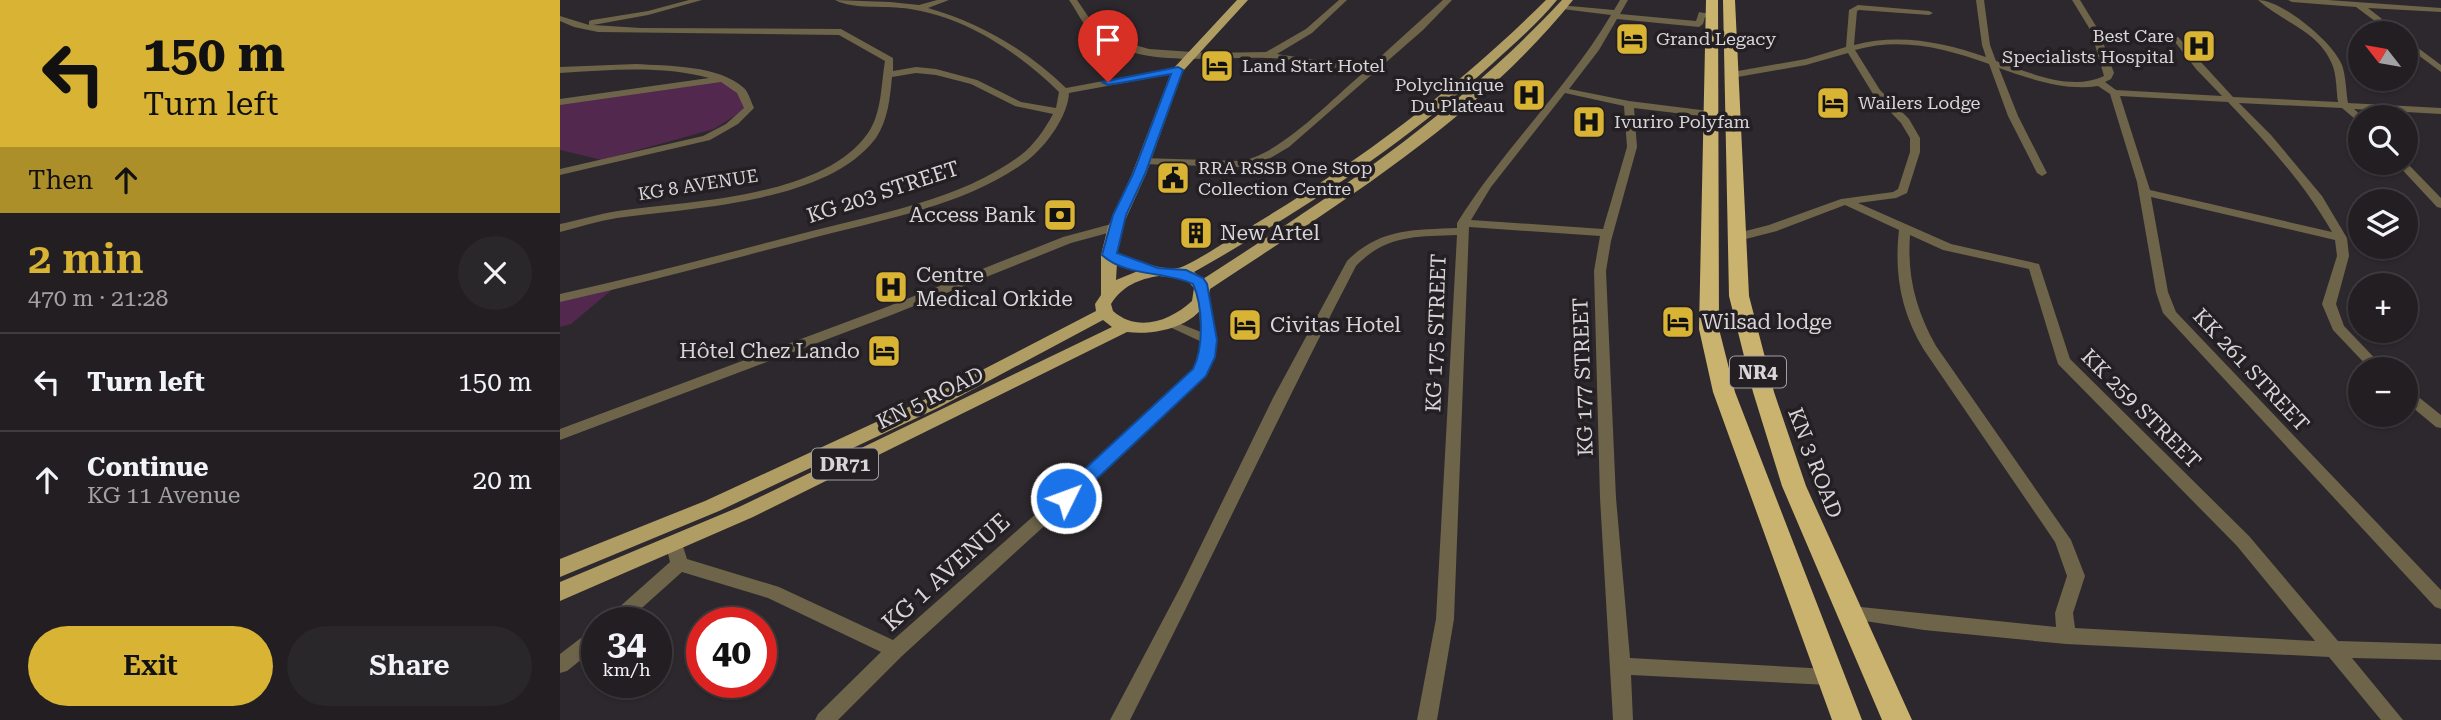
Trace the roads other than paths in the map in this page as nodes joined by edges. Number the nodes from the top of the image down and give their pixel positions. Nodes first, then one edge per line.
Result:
1 (698, 0) edge
2 (839, 0) edge
3 (944, 0) edge
4 (1073, 0) edge
5 (1243, 0) edge
6 (1343, 0) edge
7 (1448, 0) edge
8 (1624, 0) edge
9 (1729, 0) edge
10 (1980, 0) edge
11 (2076, 0) edge
12 (2262, 0) edge
13 (2292, 0) edge
14 (2356, 2) edge
15 (1561, 3) edge
16 (1712, 7) edge
17 (919, 8) junction
18 (2441, 10) edge
19 (1929, 13) dead end
20 (1616, 14) junction
21 (560, 18) edge
22 (2381, 21) edge
23 (577, 25) junction
24 (2178, 40) dead end
25 (1850, 49) junction
26 (2418, 51) edge
27 (1192, 55) junction
28 (1268, 55) junction
29 (890, 60) junction
30 (1993, 63) junction
31 (560, 69) edge
32 (2441, 69) edge
33 (916, 70) junction
34 (1178, 70) junction
35 (1370, 71) junction
36 (887, 75) junction
37 (1732, 75) junction
38 (726, 79) junction
39 (2096, 84) junction
40 (1562, 90) junction
41 (1064, 91) junction
42 (2113, 93) junction
43 (2229, 100) junction
44 (560, 102) edge
45 (1629, 104) junction
46 (2343, 104) junction
47 (2348, 109) edge
48 (2441, 111) edge
49 (1059, 112) junction
50 (1709, 114) junction
51 (1143, 161) junction
52 (562, 170) edge
53 (2042, 173) dead end
54 (2412, 175) edge
55 (2145, 192) junction
56 (1844, 201) junction
57 (2441, 205) edge
58 (1115, 227) junction
59 (1462, 227) junction
60 (1905, 227) junction
61 (560, 228) edge
62 (1607, 233) junction
63 (1738, 237) junction
64 (2341, 238) junction
65 (1109, 255) junction
66 (1156, 272) junction
67 (1181, 273) junction
68 (1202, 290) junction
69 (560, 298) edge
70 (1107, 303) junction
71 (1168, 323) junction
72 (1126, 326) junction
73 (1746, 326) junction
74 (1709, 330) junction
75 (1209, 340) junction
76 (2367, 357) edge
77 (2418, 404) edge
78 (2441, 423) edge
79 (560, 435) edge
80 (677, 554) junction
81 (560, 568) edge
82 (560, 592) edge
83 (2441, 601) edge
84 (632, 607) edge
85 (1851, 613) junction
86 (2066, 636) junction
87 (581, 649) edge
88 (2332, 649) junction
89 (895, 650) junction
90 (2441, 652) edge
91 (560, 665) edge
92 (1621, 666) junction
93 (1829, 677) junction
94 (825, 720) edge
95 (1120, 720) edge
96 (1427, 720) edge
97 (1623, 720) edge
98 (1847, 720) edge
99 (1897, 720) edge
100 (2393, 720) edge

1 - 23 street
2 - 17 street
3 - 17 street
4 - 27 street
5 - 27 main road
6 - 28 street
7 - 35 street
8 - 20 street
9 - 37 highway, KN 3 ROAD / NR4
10 - 30 street
11 - 39 street
12 - 46 street
13 - 14 street
14 - 18 street
14 - 22 street
15 - 20 street
15 - 67 main road
15 - 68 main road
16 - 20 street
16 - 50 highway, NR4
17 - 41 street
19 - 25 street
20 - 40 street
21 - 23 street
23 - 29 street
24 - 43 street
25 - 30 street
25 - 37 street
25 - 56 street
26 - 32 street
27 - 28 street
27 - 34 main road
28 - 35 street
29 - 33 street
29 - 36 street, KG 8 AVENUE
30 - 39 street
30 - 53 street
31 - 38 street
33 - 36 street
33 - 49 street
34 - 41 street
34 - 51 main road
35 - 51 street
36 - 61 street, KG 8 AVENUE
37 - 63 highway, KN 3 ROAD / NR4
38 - 44 street
38 - 52 street
39 - 42 street
40 - 45 street
40 - 59 street
41 - 49 street, KG 203 STREET
42 - 43 street
42 - 55 street, KK 261 STREET
43 - 46 street
43 - 64 street
45 - 50 street
45 - 62 street, KG 177 STREET
46 - 47 street
46 - 48 street
49 - 69 street, KG 203 STREET
50 - 74 highway, NR4
51 - 58 main road
54 - 57 street
55 - 64 street
55 - 83 street, KK 261 STREET
56 - 60 street, KK 259 STREET
56 - 63 street
58 - 65 main road
58 - 79 street
59 - 62 street
59 - 95 street
59 - 96 street, KG 175 STREET
60 - 86 street
60 - 88 street, KK 259 STREET
62 - 92 street, KG 177 STREET
63 - 73 highway, KN 3 ROAD / NR4
64 - 76 street
65 - 66 main road, DR71
65 - 70 main road
66 - 67 main road, DR71
66 - 70 main road, DR71
67 - 68 main road
68 - 71 main road, DR71
68 - 75 street, KG 1 AVENUE
70 - 72 main road
70 - 81 main road, KN 5 ROAD / DR71
71 - 72 main road, DR71
71 - 75 street
72 - 80 main road, KN 5 ROAD / DR71
73 - 74 highway
73 - 85 highway, KN 3 ROAD / NR4
74 - 93 highway, NR4
75 - 89 street, KG 1 AVENUE
77 - 78 street
80 - 82 main road, KN 5 ROAD / DR71
80 - 84 street
80 - 89 street
85 - 86 street
85 - 99 highway, KN 3 ROAD / NR4
86 - 88 street
87 - 91 street
88 - 90 street
88 - 100 street
89 - 94 street, KG 1 AVENUE
92 - 93 street
92 - 97 street, KG 177 STREET
93 - 98 highway, NR4

